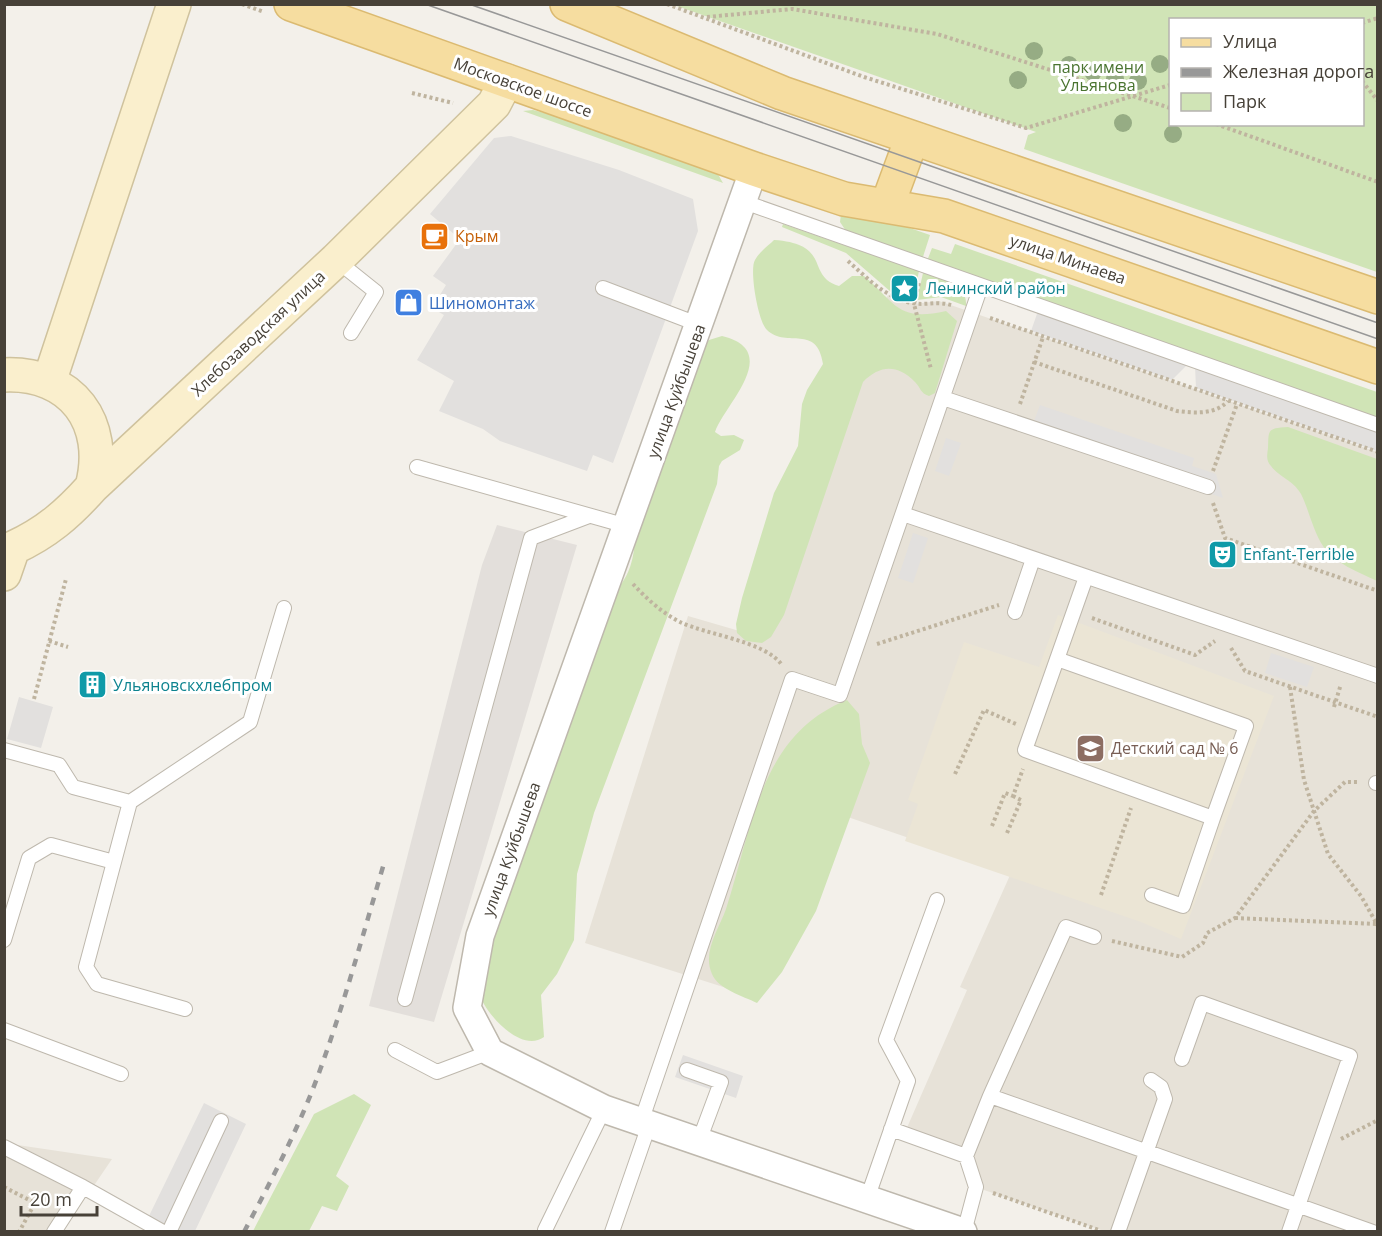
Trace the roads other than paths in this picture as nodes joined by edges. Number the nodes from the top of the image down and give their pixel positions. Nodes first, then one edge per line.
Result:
1 (174, 4) edge
2 (291, 4) edge
3 (567, 4) edge
4 (506, 81) junction
5 (912, 138) junction
6 (754, 169) junction
7 (744, 202) junction
8 (887, 206) junction
9 (336, 260) junction
10 (981, 286) junction
11 (603, 288) dead end
12 (1377, 297) edge
13 (700, 325) junction
14 (351, 333) dead end
15 (1377, 367) edge
16 (4, 375) edge
17 (50, 382) junction
18 (943, 398) junction
19 (1377, 425) edge
20 (417, 467) dead end
21 (93, 487) junction
22 (1208, 487) road end
23 (903, 514) junction
24 (589, 516) junction
25 (627, 526) junction
26 (7, 556) edge
27 (1033, 559) junction
28 (1086, 577) junction
29 (1017, 605) road end
30 (284, 608) dead end
31 (1057, 659) junction
32 (1377, 676) edge
33 (4, 750) edge
34 (130, 802) junction
35 (1213, 818) junction
36 (114, 862) junction
37 (1152, 895) dead end
38 (937, 900) dead end
39 (1094, 937) road end
40 (4, 940) edge
41 (405, 999) dead end
42 (185, 1009) dead end
43 (4, 1030) edge
44 (395, 1050) dead end
45 (490, 1052) junction
46 (1182, 1059) dead end
47 (687, 1070) dead end
48 (121, 1074) dead end
49 (1151, 1080) dead end
50 (990, 1095) junction
51 (604, 1109) junction
52 (221, 1121) dead end
53 (645, 1124) junction
54 (891, 1129) junction
55 (699, 1141) junction
56 (4, 1147) edge
57 (1147, 1151) junction
58 (966, 1156) junction
59 (83, 1187) junction
60 (867, 1199) junction
61 (1299, 1205) junction
62 (155, 1230) edge
63 (545, 1230) edge
64 (54, 1232) edge
65 (169, 1232) edge
66 (612, 1232) edge
67 (963, 1232) edge
68 (1118, 1232) edge
69 (1289, 1232) edge
70 (1373, 1232) edge

1 - 17 street
2 - 4 main road, Московское шоссе
3 - 5 main road
4 - 6 main road, Московское шоссе
4 - 9 street, Хлебозаводская улица
5 - 8 main road
5 - 12 main road
6 - 7 street, улица Куйбышева
6 - 8 main road, улица Минаева
7 - 10 lane
7 - 13 street, улица Куйбышева
8 - 15 main road, улица Минаева
9 - 14 lane
9 - 21 street, Хлебозаводская улица
10 - 18 lane
10 - 19 lane
11 - 13 lane
13 - 25 street, улица Куйбышева
16 - 17 street
17 - 21 street
18 - 22 lane
18 - 23 lane
20 - 24 lane
21 - 26 street, Хлебозаводская улица
23 - 27 lane
23 - 53 lane
24 - 25 lane
24 - 41 lane
25 - 45 street, улица Куйбышева
27 - 28 lane
27 - 29 lane
28 - 31 lane
28 - 32 lane
30 - 34 lane
31 - 35 lane
31 - 35 lane
33 - 34 lane
34 - 36 lane
35 - 37 lane
36 - 40 lane
36 - 42 lane
38 - 54 lane
39 - 50 lane
43 - 48 lane
44 - 45 lane
45 - 51 street
46 - 61 lane
47 - 55 lane
49 - 57 lane
50 - 57 lane
50 - 58 lane
51 - 53 street
51 - 63 lane
52 - 65 lane
53 - 55 street
53 - 66 lane
54 - 58 lane
54 - 60 lane
55 - 60 street
56 - 59 lane
57 - 61 lane
57 - 68 lane
58 - 67 lane
59 - 62 lane
59 - 64 lane
60 - 67 street
61 - 69 lane
61 - 70 lane

